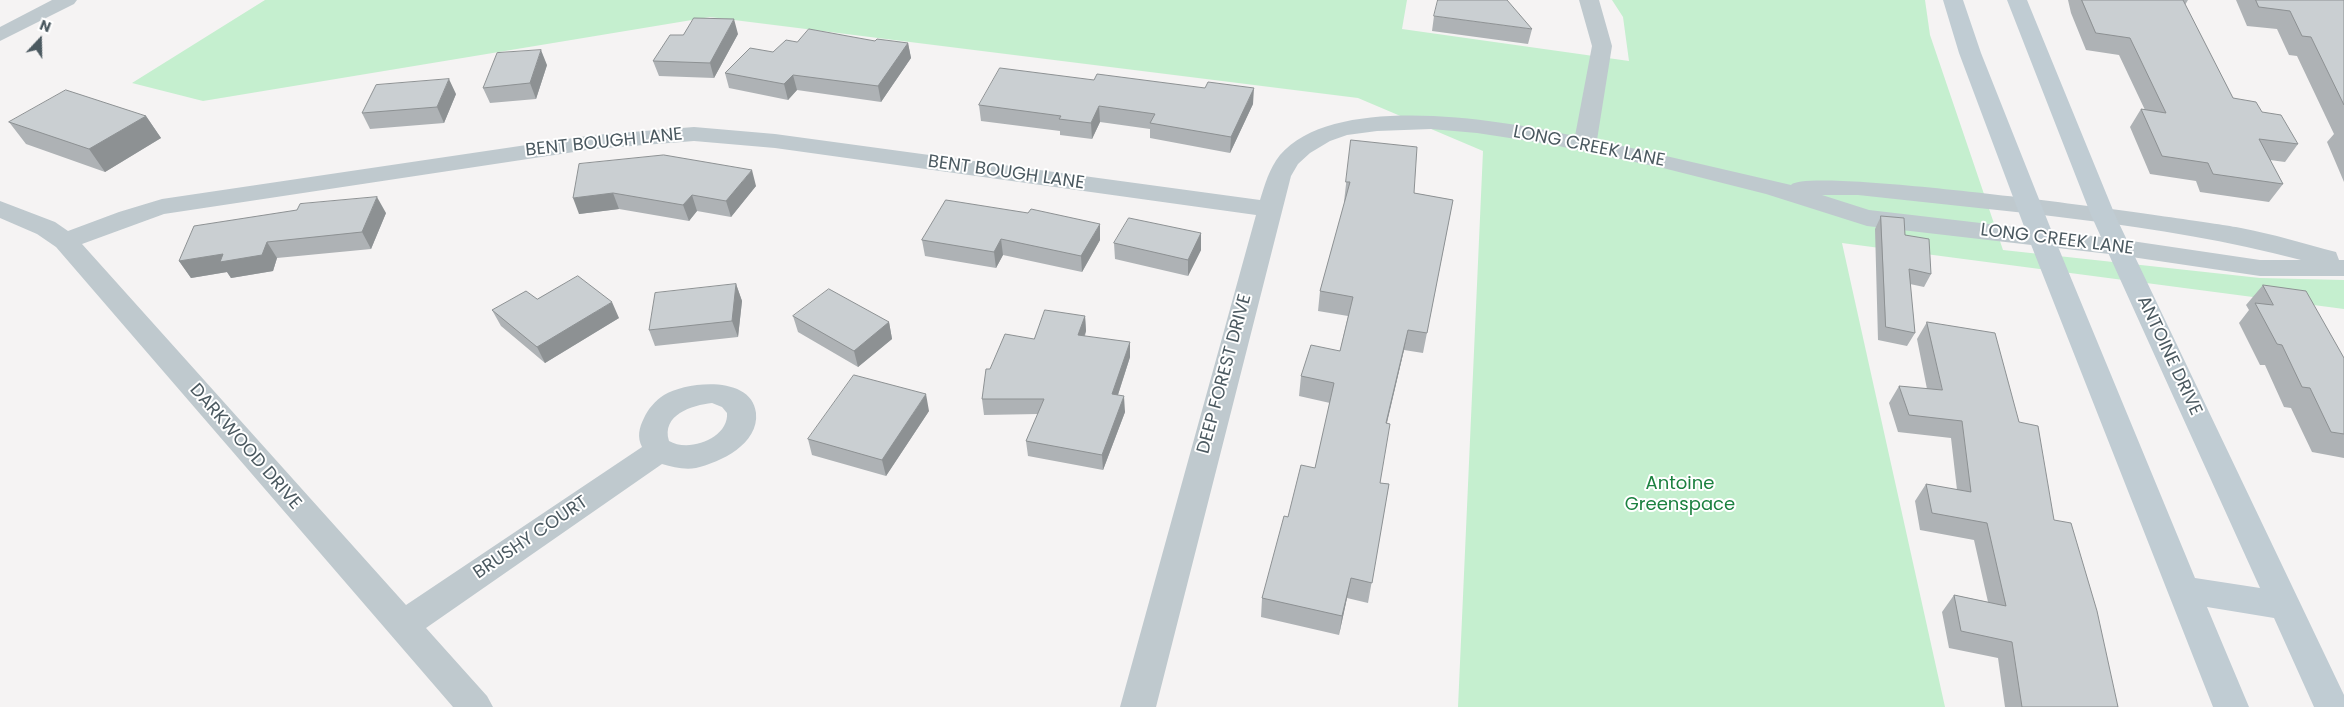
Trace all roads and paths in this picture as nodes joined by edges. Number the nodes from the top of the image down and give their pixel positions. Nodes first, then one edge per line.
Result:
1 (67, 0) edge
2 (1589, 0) edge
3 (1953, 0) edge
4 (2017, 0) edge
5 (0, 35) edge
6 (1400, 122) joint
7 (1585, 144) junction
8 (1774, 188) junction
9 (2030, 207) junction
10 (0, 209) edge
11 (1268, 209) junction
12 (2103, 215) junction
13 (2041, 237) junction
14 (65, 241) junction
15 (2118, 247) junction
16 (2344, 262) edge
17 (2344, 268) edge
18 (660, 450) dead end
19 (2183, 590) junction
20 (2285, 606) junction
21 (402, 626) junction
22 (475, 707) edge
23 (1138, 707) edge
24 (2231, 707) edge
25 (2332, 707) edge

1 - 5 street
2 - 7 street
3 - 9 main road
4 - 12 main road, ANTOINE DRIVE
6 - 7 street, LONG CREEK LANE
6 - 11 street, DEEP FOREST DRIVE
7 - 8 street, LONG CREEK LANE
8 - 9 street, LONG CREEK LANE
8 - 13 street, LONG CREEK LANE
9 - 12 street, LONG CREEK LANE
9 - 13 main road
10 - 14 street, DARKWOOD DRIVE
11 - 14 street, BENT BOUGH LANE
11 - 23 street, DEEP FOREST DRIVE
12 - 15 main road, ANTOINE DRIVE
12 - 16 street, LONG CREEK LANE
13 - 15 street, LONG CREEK LANE
13 - 19 main road
14 - 21 street, DARKWOOD DRIVE
15 - 17 street, LONG CREEK LANE
15 - 20 main road, ANTOINE DRIVE
18 - 21 street, BRUSHY COURT
19 - 20 main road
19 - 24 main road
20 - 25 main road, ANTOINE DRIVE
21 - 22 street, DARKWOOD DRIVE

